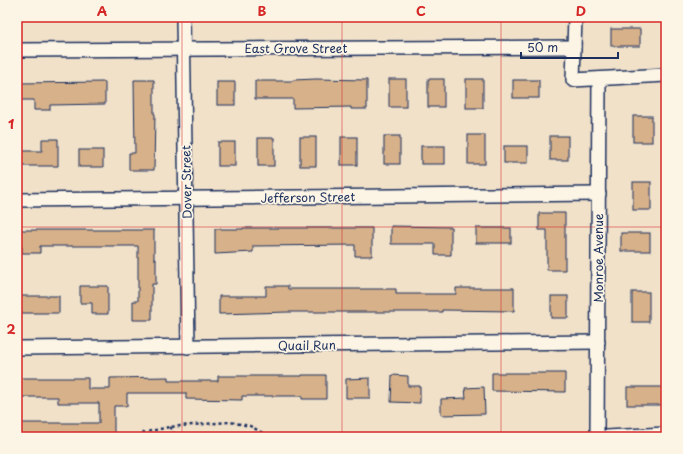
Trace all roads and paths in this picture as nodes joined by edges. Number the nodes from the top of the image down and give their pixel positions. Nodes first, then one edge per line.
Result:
1 (183, 17) edge
2 (574, 17) edge
3 (574, 47) junction
4 (184, 49) junction
5 (17, 50) edge
6 (666, 75) edge
7 (599, 79) junction
8 (599, 194) junction
9 (186, 198) junction
10 (17, 200) edge
11 (598, 342) junction
12 (188, 346) junction
13 (17, 348) edge
14 (169, 427) junction
15 (666, 434) edge
16 (138, 437) edge
17 (176, 437) edge
18 (270, 437) edge
19 (597, 437) edge
20 (613, 437) edge

1 - 4 street, Dover Street
2 - 3 street
3 - 4 street, East Grove Street
3 - 7 street
4 - 5 street, East Grove Street
4 - 9 street, Dover Street
6 - 7 street
7 - 8 street, Monroe Avenue
8 - 9 street, Jefferson Street
8 - 11 street, Monroe Avenue
9 - 10 street, Jefferson Street
9 - 12 street, Dover Street
11 - 12 street, Quail Run
11 - 19 street, Monroe Avenue
12 - 13 street, Quail Run
14 - 16 path
14 - 17 path
14 - 18 path
15 - 20 street

